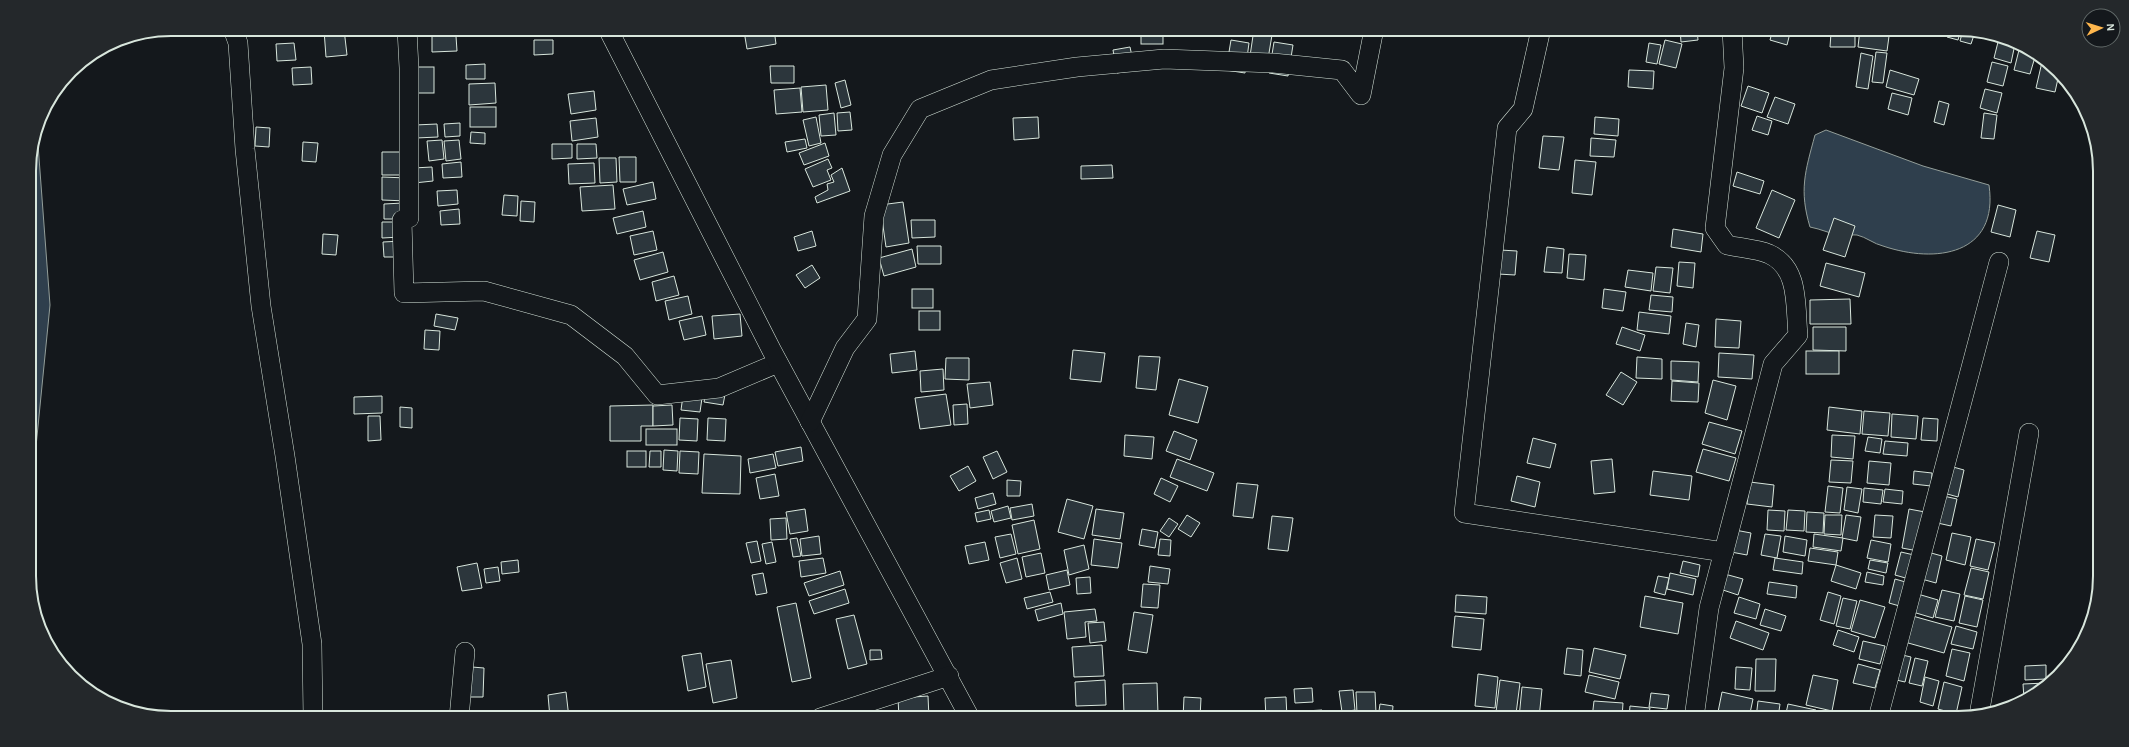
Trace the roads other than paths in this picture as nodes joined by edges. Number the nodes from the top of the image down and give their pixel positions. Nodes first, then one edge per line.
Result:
1 (236, 36) edge
2 (407, 36) edge
3 (612, 36) edge
4 (1373, 36) edge
5 (1538, 36) edge
6 (1732, 36) edge
7 (1999, 262) dead end
8 (778, 363) junction
9 (810, 422) junction
10 (2029, 433) dead end
11 (1724, 552) junction
12 (465, 652) dead end
13 (949, 676) junction
14 (1980, 709) edge
15 (313, 711) edge
16 (460, 711) edge
17 (842, 711) edge
18 (966, 711) edge
19 (1695, 711) edge
20 (1880, 711) edge

1 - 15 street
2 - 8 street
3 - 8 street
4 - 9 street
5 - 11 street
6 - 11 street
7 - 20 street
8 - 9 street
9 - 13 street
10 - 14 street
11 - 19 street
12 - 16 street
13 - 17 street
13 - 18 street

